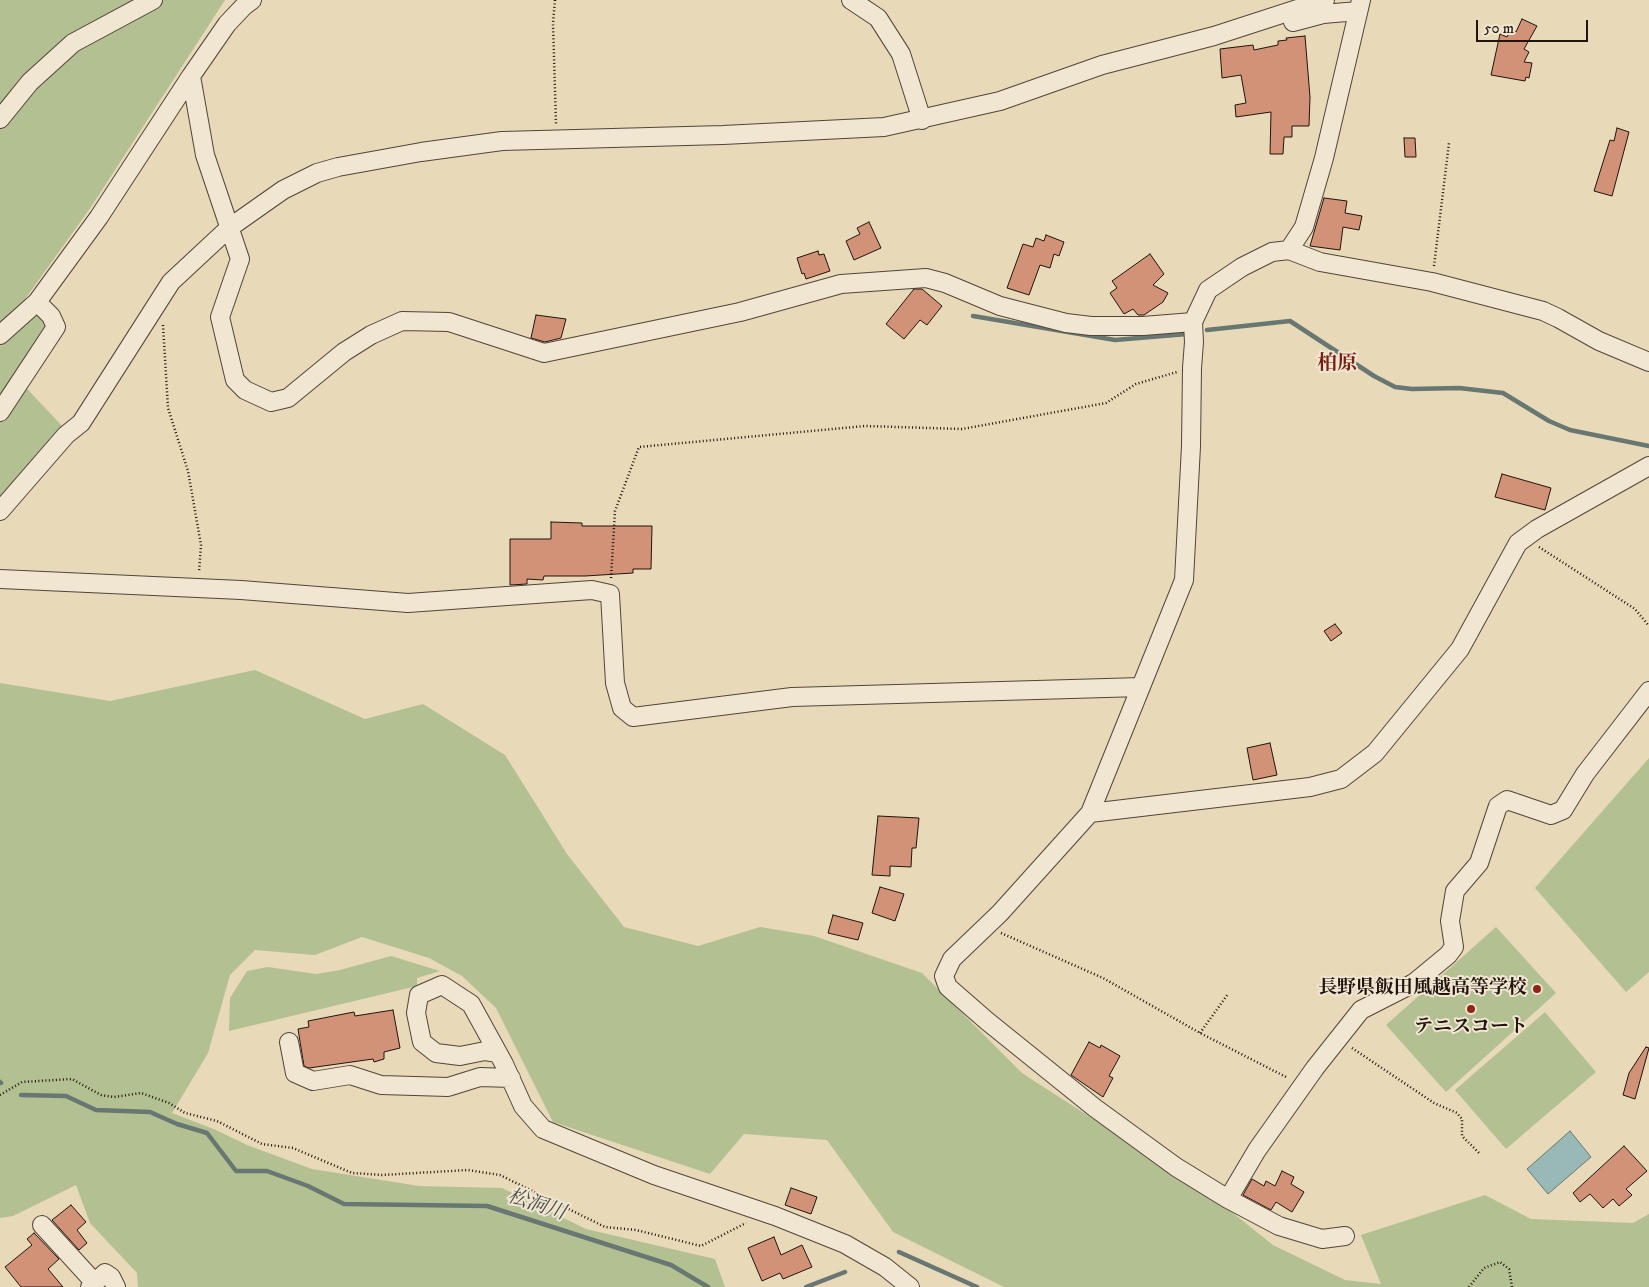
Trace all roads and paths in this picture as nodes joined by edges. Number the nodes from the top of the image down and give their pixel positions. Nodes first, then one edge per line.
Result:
1 (153, 0) edge
2 (252, 0) edge
3 (555, 0) edge
4 (851, 0) edge
5 (1325, 0) edge
6 (1360, 5) edge
7 (1254, 34) dead end
8 (191, 76) junction
9 (0, 119) edge
10 (922, 120) junction
11 (556, 140) junction
12 (1449, 143) dead end
13 (229, 228) junction
14 (1289, 250) junction
15 (1432, 282) junction
16 (161, 298) junction
17 (37, 302) junction
18 (1193, 322) junction
19 (0, 335) edge
20 (1649, 362) edge
21 (1192, 368) junction
22 (0, 412) edge
23 (1649, 466) edge
24 (0, 511) edge
25 (1526, 538) junction
26 (0, 579) edge
27 (197, 588) junction
28 (610, 594) junction
29 (1649, 626) edge
30 (1141, 687) junction
31 (1649, 691) edge
32 (1090, 813) junction
33 (982, 930) junction
34 (1228, 994) dead end
35 (1200, 1033) junction
36 (1338, 1039) junction
37 (289, 1042) dead end
38 (505, 1065) junction
39 (1302, 1085) junction
40 (0, 1095) edge
41 (1479, 1153) dead end
42 (1228, 1199) junction
43 (765, 1213) junction
44 (42, 1226) dead end
45 (1345, 1236) dead end
46 (97, 1281) edge
47 (116, 1287) edge
48 (910, 1287) edge
49 (1469, 1287) edge
50 (1512, 1287) edge

1 - 9 street
2 - 8 street
3 - 11 path
4 - 10 street
5 - 10 street
6 - 7 street
6 - 14 street
8 - 13 street
8 - 17 street
10 - 11 street
11 - 13 street
12 - 15 path
13 - 16 street
13 - 18 street
14 - 15 street
14 - 18 street
15 - 20 street
16 - 24 street
16 - 27 path
17 - 19 street
17 - 22 street
18 - 21 street
21 - 28 path
21 - 30 street
23 - 25 street
25 - 29 path
25 - 32 street
26 - 27 street
27 - 28 street
28 - 30 street
30 - 32 street
31 - 36 street
32 - 33 street
33 - 35 path
33 - 42 street
34 - 35 path
35 - 39 path
36 - 39 street
36 - 41 path
37 - 38 street
38 - 38 street
38 - 43 street
39 - 42 street
40 - 43 path
42 - 45 street
43 - 48 street
44 - 46 street
46 - 47 street
49 - 50 path

